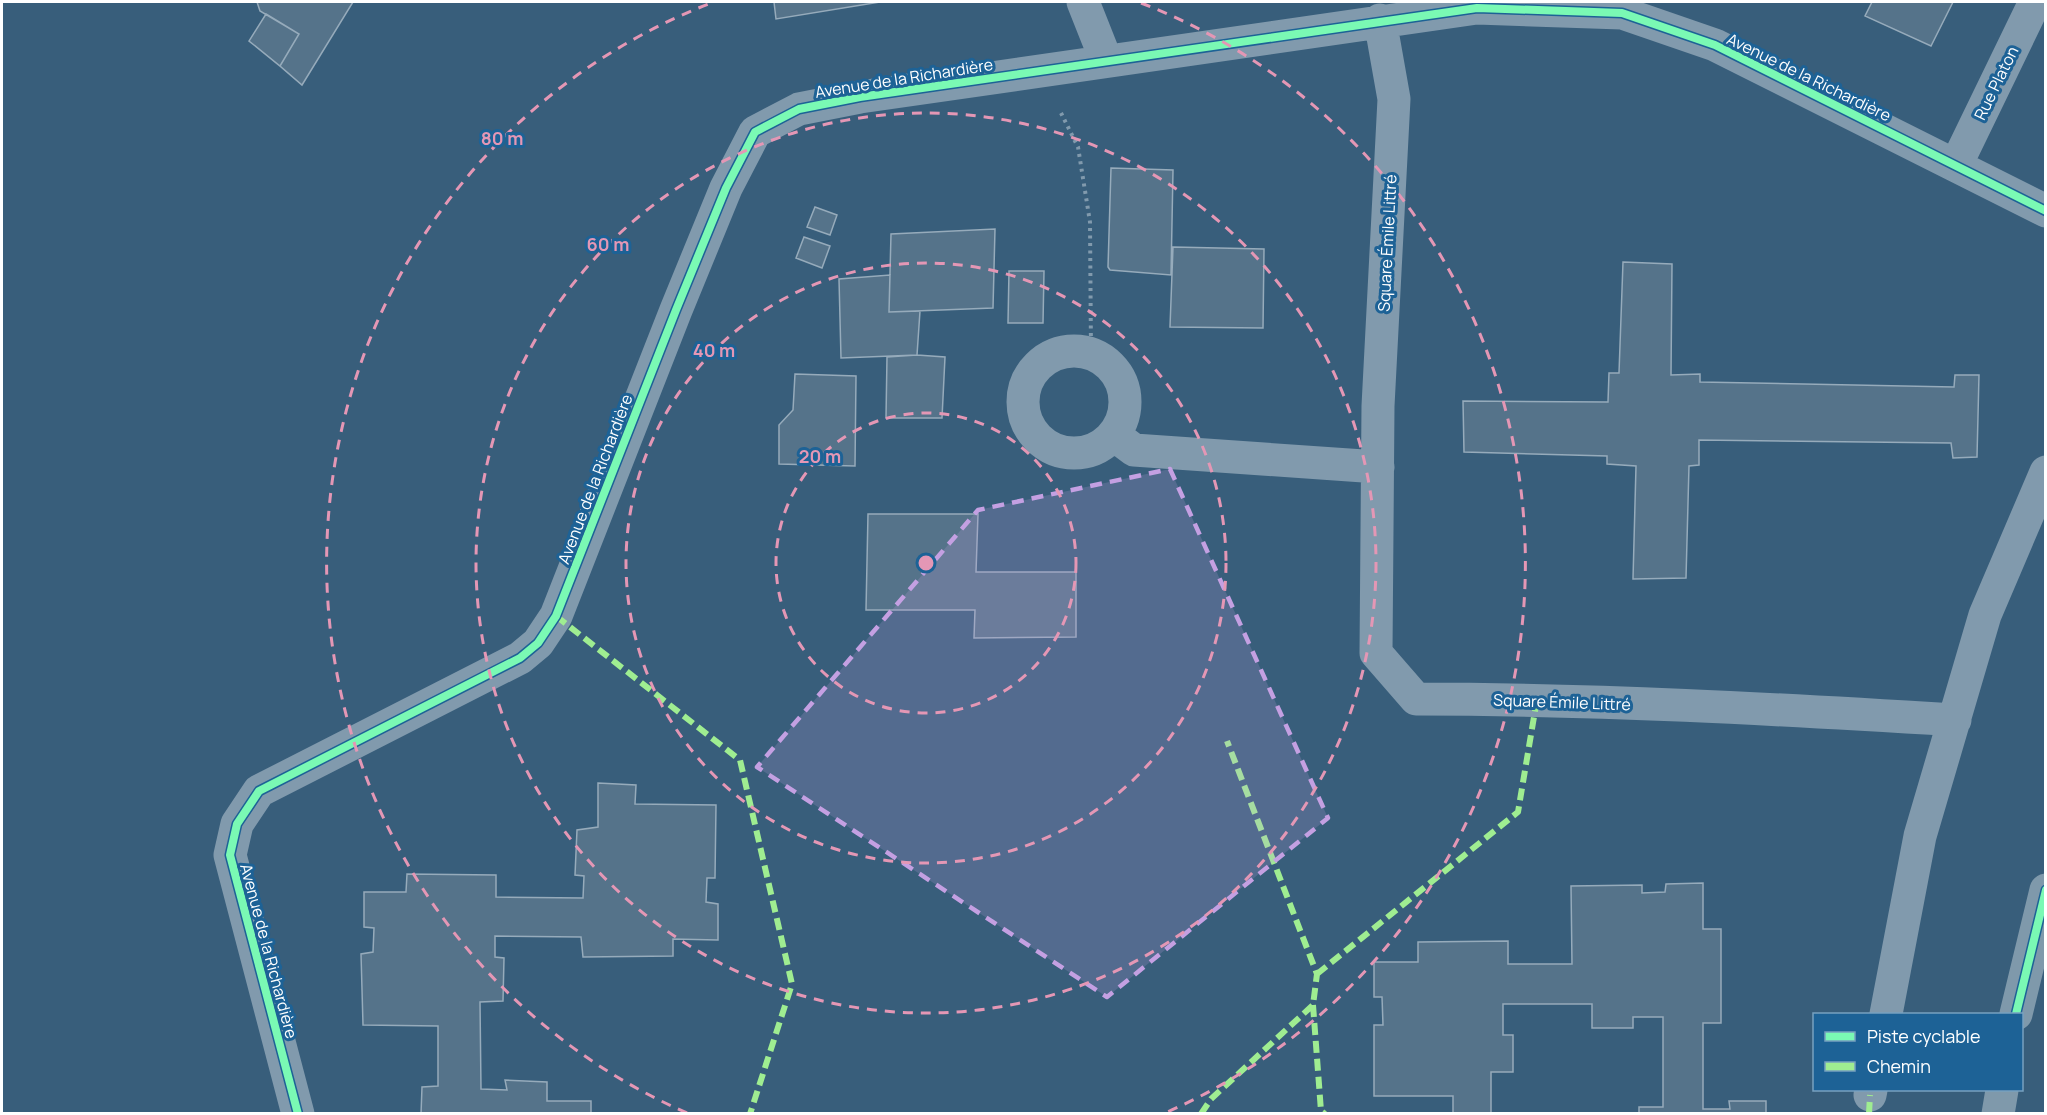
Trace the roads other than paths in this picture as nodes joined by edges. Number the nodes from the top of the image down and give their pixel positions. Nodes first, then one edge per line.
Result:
1 (1083, 2) edge
2 (2035, 2) edge
3 (1380, 20) junction
4 (1106, 60) junction
5 (1956, 165) junction
6 (2046, 211) edge
7 (1114, 435) junction
8 (1378, 467) junction
9 (2046, 472) edge
10 (1955, 720) junction
11 (2046, 890) edge
12 (1886, 1013) edge
13 (2016, 1013) edge
14 (2002, 1091) edge
15 (298, 1113) edge
16 (1998, 1113) edge

1 - 4 street
2 - 5 street, Rue Platon
3 - 4 street, Avenue de la Richardière
3 - 5 street, Avenue de la Richardière
3 - 8 street, Square Émile Littré
4 - 15 street, Avenue de la Richardière
5 - 6 street, Avenue de la Richardière
7 - 7 street
7 - 8 street
8 - 10 street, Square Émile Littré
9 - 10 street
10 - 12 street
11 - 13 main road
14 - 16 main road

